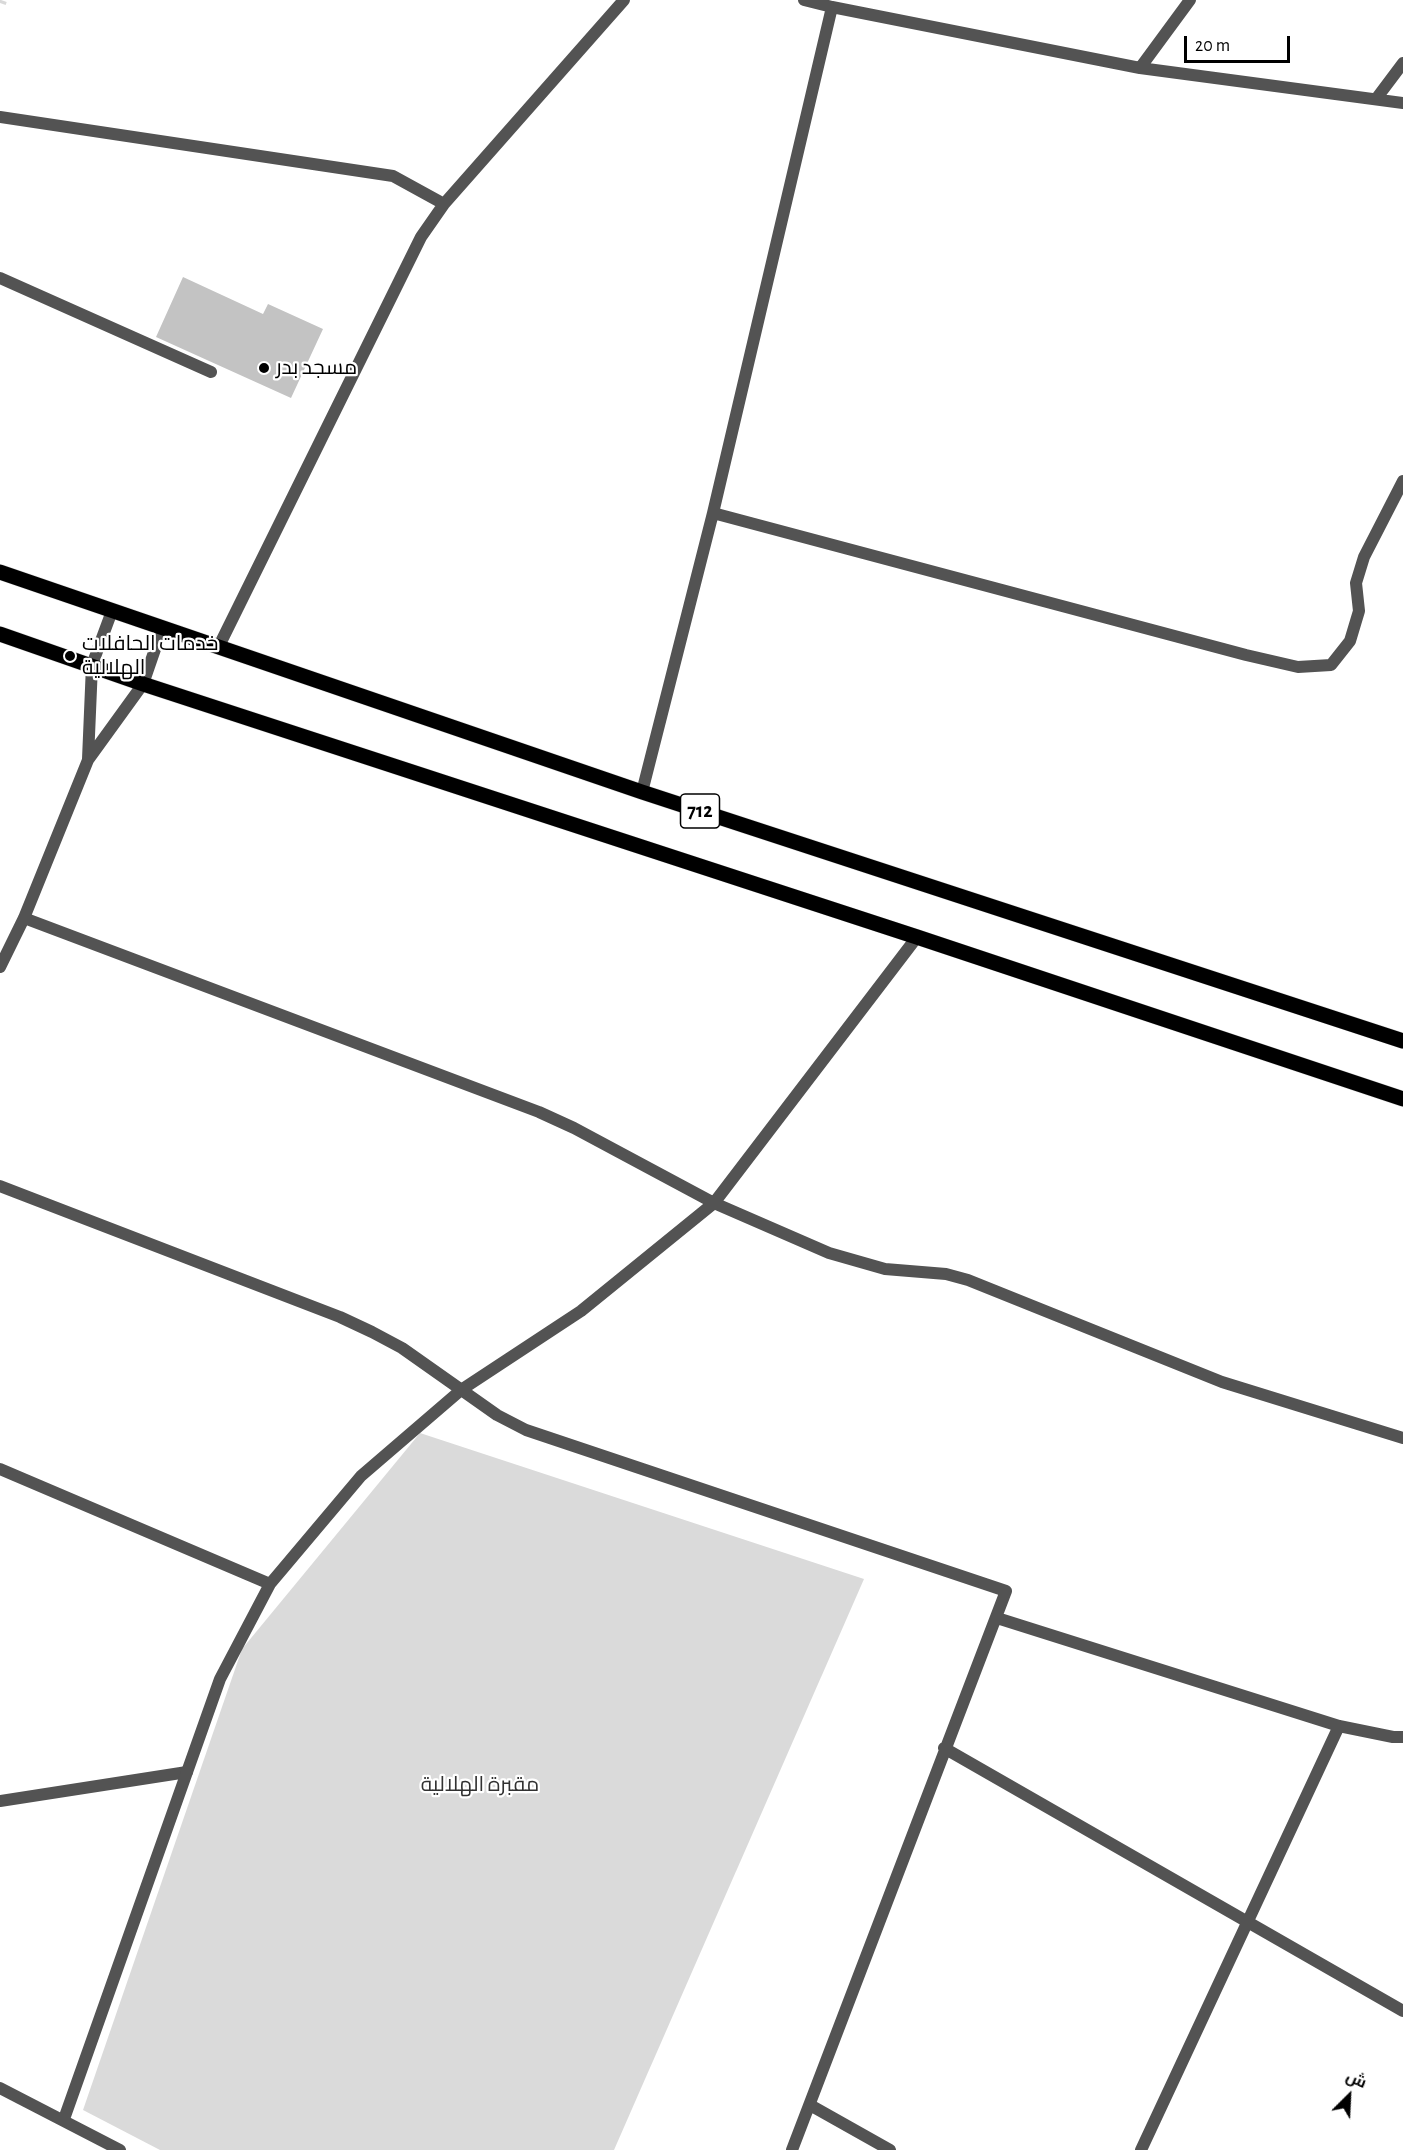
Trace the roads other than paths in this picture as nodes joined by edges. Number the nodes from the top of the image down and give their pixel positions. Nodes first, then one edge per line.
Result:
1 (624, 0) edge
2 (804, 0) edge
3 (1190, 0) edge
4 (832, 7) junction
5 (1403, 63) edge
6 (1140, 68) junction
7 (1376, 99) junction
8 (1403, 103) edge
9 (0, 117) edge
10 (444, 204) junction
11 (0, 278) edge
12 (211, 372) dead end
13 (1403, 481) edge
14 (713, 513) junction
15 (0, 572) edge
16 (112, 611) junction
17 (162, 629) junction
18 (0, 634) edge
19 (219, 646) junction
20 (92, 665) junction
21 (143, 684) junction
22 (88, 760) junction
23 (642, 792) junction
24 (24, 918) junction
25 (917, 937) junction
26 (0, 967) edge
27 (1403, 1041) edge
28 (1403, 1099) edge
29 (0, 1185) edge
30 (714, 1203) junction
31 (461, 1390) junction
32 (1403, 1438) edge
33 (0, 1469) edge
34 (270, 1584) junction
35 (997, 1618) junction
36 (1339, 1726) junction
37 (1403, 1737) edge
38 (944, 1748) junction
39 (188, 1772) junction
40 (0, 1801) edge
41 (1246, 1921) junction
42 (1403, 2011) edge
43 (0, 2088) edge
44 (810, 2104) junction
45 (64, 2120) junction
46 (103, 2146) edge
47 (120, 2150) edge
48 (792, 2150) edge
49 (890, 2150) edge
50 (1141, 2150) edge

1 - 10 street
2 - 4 street
3 - 6 street
4 - 6 street
4 - 14 street
5 - 7 street
6 - 7 street
7 - 8 street
9 - 10 street
10 - 19 street
11 - 12 street
13 - 14 street
14 - 23 street
15 - 16 main road, 712
16 - 17 main road, 712
16 - 20 street
17 - 19 main road, 712
17 - 21 street
18 - 20 main road, 712
19 - 23 main road, 712
20 - 21 main road, 712
20 - 22 street
21 - 22 street
21 - 25 main road, 712
22 - 24 street
23 - 27 main road, 712
24 - 26 street
24 - 30 street
25 - 28 main road, 712
25 - 30 street
29 - 31 street
30 - 31 street
30 - 32 street
31 - 34 street
31 - 35 street
33 - 34 street
34 - 39 street
35 - 36 street
35 - 38 street
36 - 37 street
36 - 41 street
38 - 41 street
38 - 44 street
39 - 40 street
39 - 45 street
41 - 42 street
41 - 50 street
43 - 45 street
44 - 48 street
44 - 49 street
45 - 46 street
46 - 47 street

